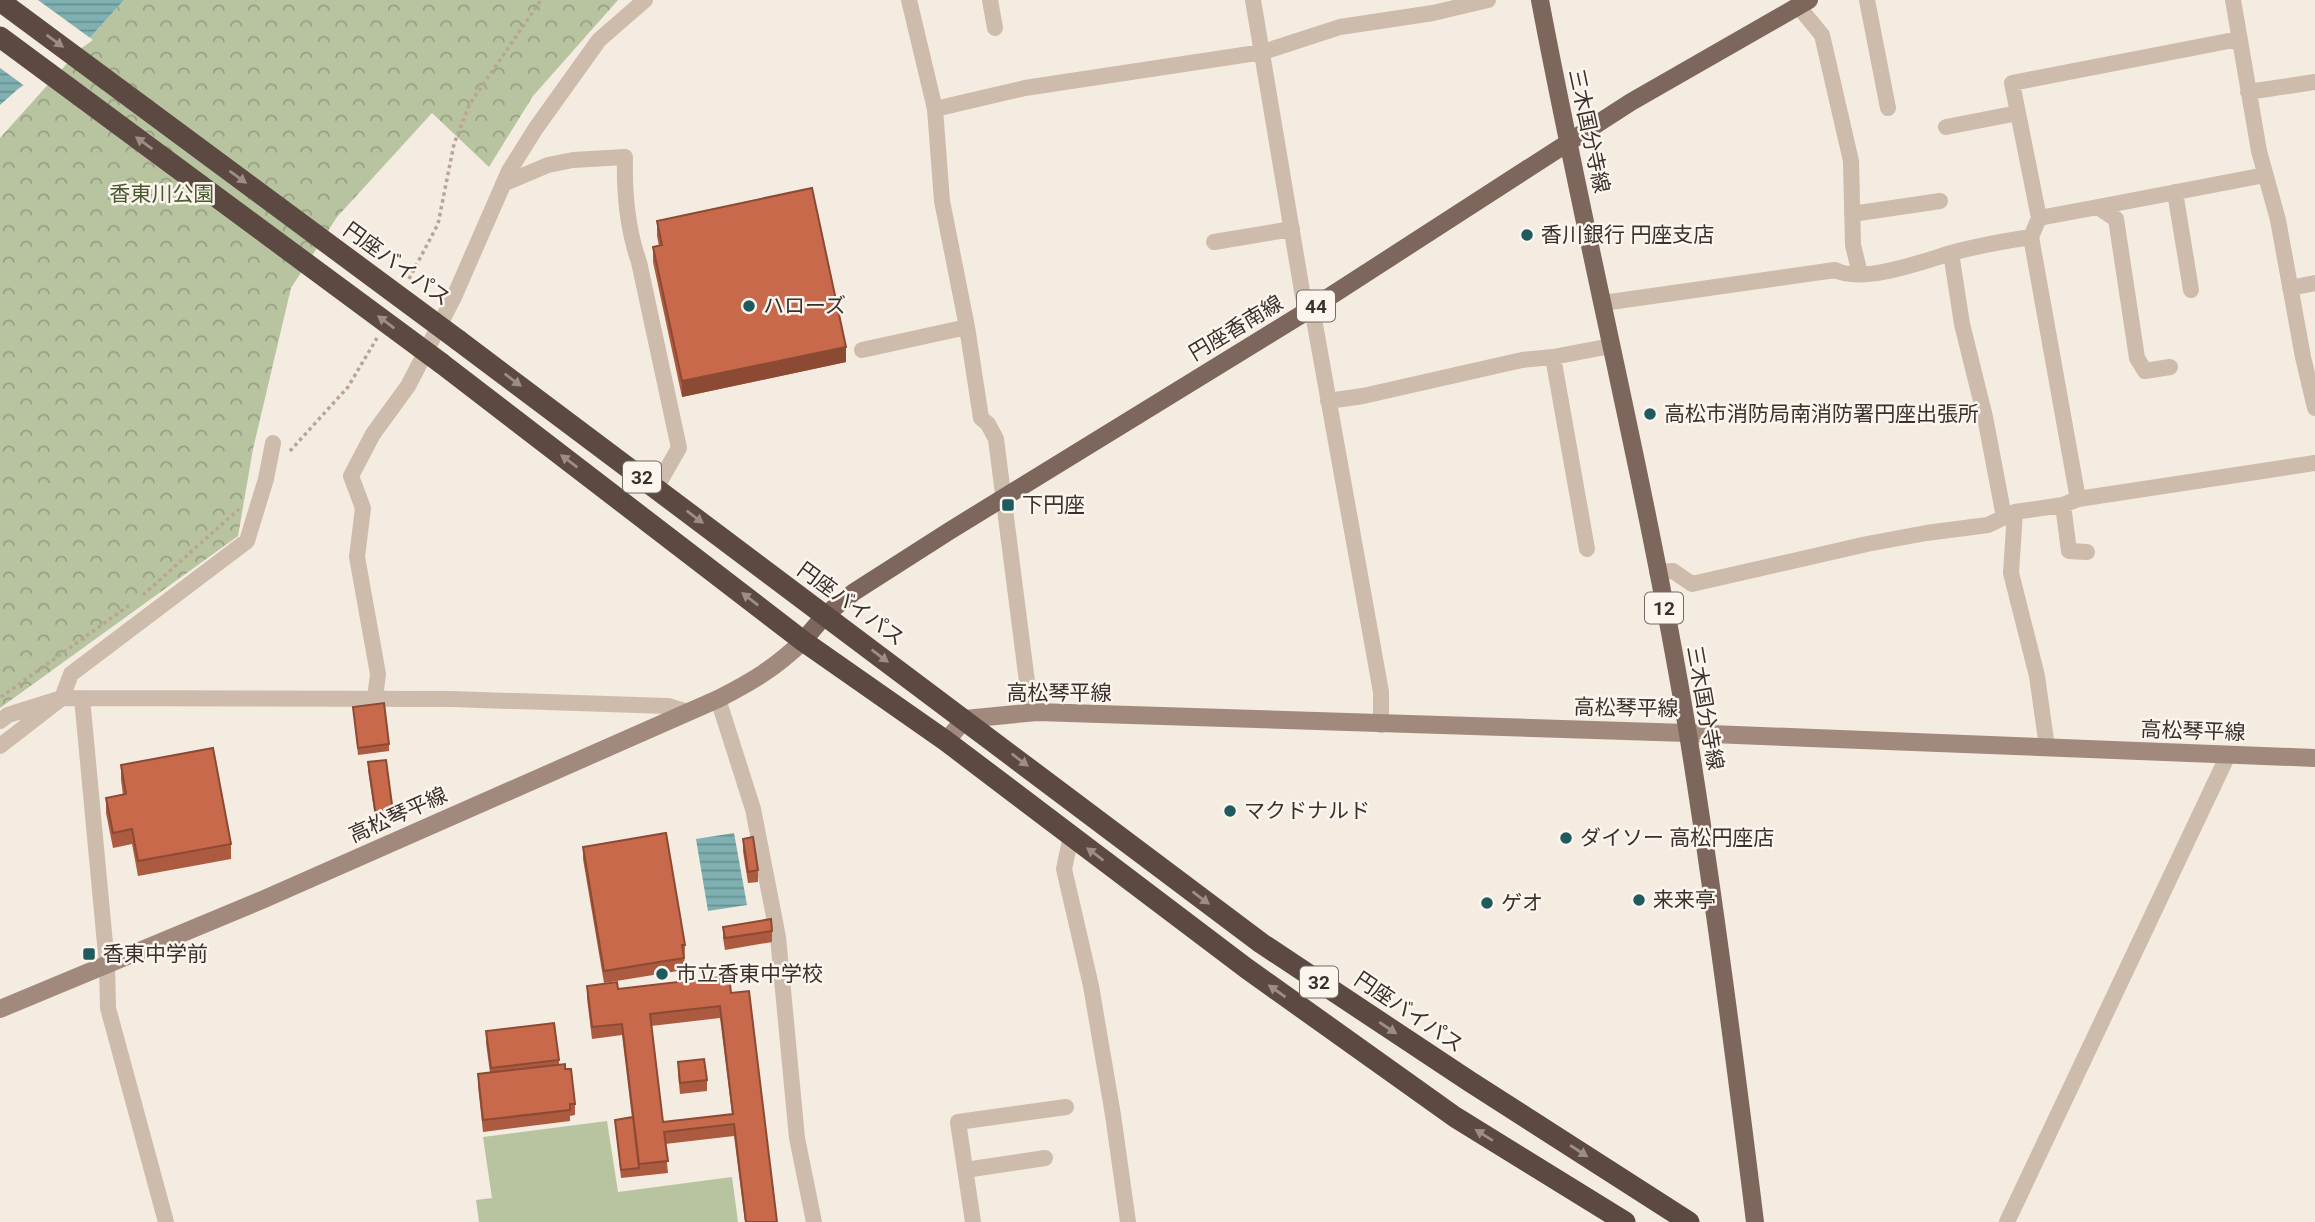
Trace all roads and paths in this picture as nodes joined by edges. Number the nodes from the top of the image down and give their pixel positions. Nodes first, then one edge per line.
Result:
1 (541, 0) edge
2 (645, 0) edge
3 (909, 0) edge
4 (990, 0) edge
5 (1253, 0) edge
6 (1488, 0) edge
7 (1540, 0) edge
8 (1867, 0) edge
9 (2232, 0) edge
10 (0, 1) edge
11 (1804, 3) edge
12 (995, 28) dead end
13 (0, 37) edge
14 (2239, 39) junction
15 (1263, 52) junction
16 (2315, 82) edge
17 (2248, 92) junction
18 (1888, 108) dead end
19 (935, 109) junction
20 (2018, 113) junction
21 (1946, 127) dead end
22 (1567, 145) junction
23 (2265, 175) junction
24 (503, 184) junction
25 (2175, 192) junction
26 (1940, 201) dead end
27 (2098, 207) junction
28 (1852, 214) junction
29 (2039, 218) junction
30 (1292, 229) junction
31 (2031, 237) junction
32 (1214, 242) dead end
33 (1951, 253) junction
34 (1860, 274) junction
35 (2315, 283) edge
36 (2290, 288) junction
37 (404, 289) dead end
38 (2191, 290) dead end
39 (1603, 303) junction
40 (1311, 308) junction
41 (967, 327) junction
42 (381, 332) dead end
43 (1611, 346) junction
44 (862, 350) dead end
45 (1553, 357) junction
46 (2170, 366) dead end
47 (1328, 401) junction
48 (2315, 408) edge
49 (273, 443) dead end
50 (286, 455) dead end
51 (2315, 463) edge
52 (656, 488) junction
53 (1002, 498) junction
54 (2071, 502) junction
55 (244, 503) dead end
56 (2010, 514) junction
57 (1587, 549) dead end
58 (2087, 552) dead end
59 (1657, 572) junction
60 (825, 615) junction
61 (803, 641) junction
62 (0, 698) edge
63 (62, 698) junction
64 (82, 698) junction
65 (375, 698) junction
66 (718, 699) junction
67 (688, 712) junction
68 (1031, 713) junction
69 (965, 719) junction
70 (0, 721) edge
71 (1381, 725) junction
72 (1687, 733) junction
73 (946, 741) junction
74 (0, 746) edge
75 (2047, 747) junction
76 (2228, 755) junction
77 (2315, 758) edge
78 (1071, 836) junction
79 (107, 965) junction
80 (0, 1009) edge
81 (1066, 1107) dead end
82 (1045, 1158) dead end
83 (965, 1170) junction
84 (166, 1222) edge
85 (814, 1222) edge
86 (972, 1222) edge
87 (1128, 1222) edge
88 (1625, 1222) edge
89 (1689, 1222) edge
90 (1755, 1222) edge
91 (2007, 1222) edge

1 - 37 path
2 - 24 street
3 - 19 street
4 - 12 street
5 - 15 street
6 - 15 street
7 - 22 main road, 三木国分寺線 / 12
8 - 18 street
9 - 14 street
10 -> 52 highway, 円座バイパス / 32, bridge
11 - 22 main road, 円座香南線 / 44
11 - 28 street
61 -> 13 highway, 32, bridge
14 - 17 street
14 - 20 street
15 - 19 street
15 - 30 street
16 - 17 street
17 - 23 street
19 - 41 street
20 - 21 street
20 - 29 street
22 - 39 main road, 三木国分寺線 / 12
22 - 40 main road, 円座香南線 / 44
23 - 25 street
23 - 36 street
24 - 52 street
24 - 65 street
25 - 27 street
25 - 38 street
26 - 28 street
27 - 29 street
27 - 46 street
28 - 34 street
29 - 31 street
30 - 32 street
30 - 40 street
31 - 33 street
31 - 54 street
33 - 34 street
33 - 56 street
34 - 39 street
35 - 36 street
36 - 48 street
39 - 43 main road, 三木国分寺線 / 12
40 - 47 street
40 - 53 main road, 円座香南線 / 44
41 - 44 street
41 - 53 street
42 - 50 path
43 - 45 street
43 - 59 main road, 三木国分寺線 / 12
45 - 47 street
45 - 57 street
47 - 71 street
49 - 63 street
51 - 54 street
52 -> 60 highway, 円座バイパス / 32
53 - 60 main road, 円座香南線 / 44
53 - 68 street
54 - 56 street
54 - 58 street
55 - 62 path
56 - 59 street
56 - 75 street
59 - 72 main road, 三木国分寺線 / 12
60 - 61 main road, 円座香南線 / 44
60 -> 69 highway, 円座バイパス / 32
61 - 66 main road, 高松琴平線
61 - 73 highway, 32
63 - 64 street
63 - 70 street
63 - 74 street
64 - 65 street
64 - 79 street
65 - 67 street
66 - 67 main road, 高松琴平線
66 - 85 street
67 - 79 main road, 高松琴平線
68 - 69 main road, 高松琴平線
68 - 71 main road, 高松琴平線
69 - 73 main road
69 -> 89 highway, 円座バイパス / 32
71 - 72 main road, 高松琴平線
72 - 75 main road, 高松琴平線
72 - 90 main road, 三木国分寺線 / 12
73 - 78 highway, 32
75 - 76 main road, 高松琴平線
76 - 77 main road, 高松琴平線
76 - 91 street
78 - 87 street
88 -> 78 highway, 32
79 - 80 main road, 高松琴平線
79 - 84 street
81 - 83 street
82 - 83 street
83 - 86 street

